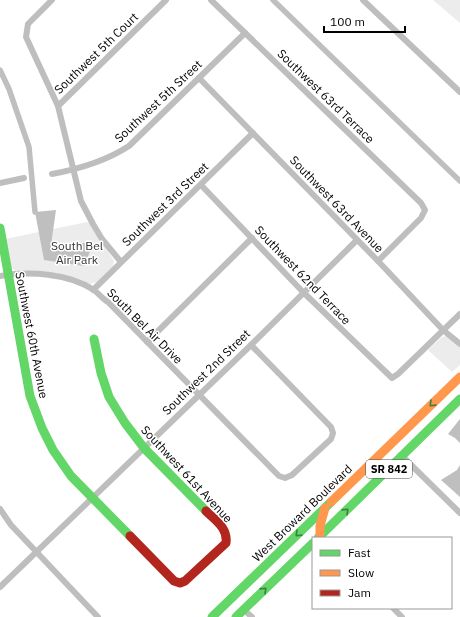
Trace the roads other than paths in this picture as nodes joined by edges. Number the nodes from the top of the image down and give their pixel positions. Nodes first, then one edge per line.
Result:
1 (52, 0) edge
2 (166, 0) edge
3 (211, 0) edge
4 (363, 0) edge
5 (245, 33) junction
6 (199, 78) junction
7 (460, 92) edge
8 (58, 106) junction
9 (253, 133) junction
10 (74, 170) junction
11 (52, 174) dead end
12 (24, 178) dead end
13 (0, 183) edge
14 (201, 185) junction
15 (0, 228) edge
16 (252, 238) junction
17 (357, 240) junction
18 (378, 261) junction
19 (121, 262) junction
20 (4, 276) edge
21 (93, 290) junction
22 (303, 292) junction
23 (460, 314) edge
24 (443, 330) junction
25 (94, 339) dead end
26 (147, 342) junction
27 (460, 344) edge
28 (251, 345) junction
29 (460, 377) edge
30 (460, 391) edge
31 (198, 395) junction
32 (460, 399) edge
33 (437, 422) junction
34 (144, 448) junction
35 (402, 456) junction
36 (92, 498) junction
37 (326, 506) junction
38 (0, 509) edge
39 (460, 514) edge
40 (320, 537) edge
41 (312, 544) edge
42 (36, 552) junction
43 (180, 583) joint
44 (0, 587) edge
45 (394, 609) edge
46 (244, 610) junction
47 (98, 617) edge
48 (212, 617) edge
49 (236, 617) edge
50 (252, 617) edge
51 (402, 617) edge

1 - 8 street
2 - 8 street, Southwest 5th Court
3 - 5 street, Southwest 63rd Terrace
4 - 7 street
5 - 6 street, Southwest 5th Street
5 - 18 street, Southwest 63rd Terrace
6 - 9 street, Southwest 63rd Avenue
6 - 10 street, Southwest 5th Street
8 - 10 street
9 - 14 street, Southwest 3rd Street
9 - 17 street, Southwest 63rd Avenue
10 - 11 street, Southwest 5th Street
10 - 19 street
12 - 13 street
14 - 16 street, Southwest 62nd Terrace
14 - 19 street, Southwest 3rd Street
15 - 20 street, Southwest 60th Avenue
16 - 22 street, Southwest 62nd Terrace
16 - 26 street
17 - 18 street, Southwest 63rd Avenue
17 - 22 street, Southwest 2nd Street
18 - 24 street, Southwest 63rd Avenue
19 - 21 street, Southwest 3rd Street
20 - 21 street, South Bel Air Drive
20 - 36 street, Southwest 60th Avenue
21 - 26 street, South Bel Air Drive
22 - 24 street, Southwest 62nd Terrace
22 - 28 street, Southwest 2nd Street
23 - 24 street
24 - 27 street, Southwest 63rd Avenue
25 - 34 street, Southwest 61st Avenue
26 - 31 street, South Bel Air Drive
28 - 31 street, Southwest 2nd Street
28 - 31 street, South Bel Air Drive
29 -> 37 street, West Broward Boulevard / SR 842
30 - 33 street
31 - 34 street, Southwest 2nd Street
32 - 33 street, SR 842
33 - 35 street, SR 842
34 - 36 street, Southwest 2nd Street
34 - 43 street, Southwest 61st Avenue
35 - 39 street
40 -> 35 street, SR 842
36 - 42 street, Southwest 2nd Street
36 - 43 street, Southwest 60th Avenue
37 - 40 street
37 -> 48 street, West Broward Boulevard / SR 842
38 - 42 street
46 -> 41 street
42 - 44 street, Southwest 2nd Street
42 - 47 street
45 - 51 street
46 - 49 street
46 - 50 street

